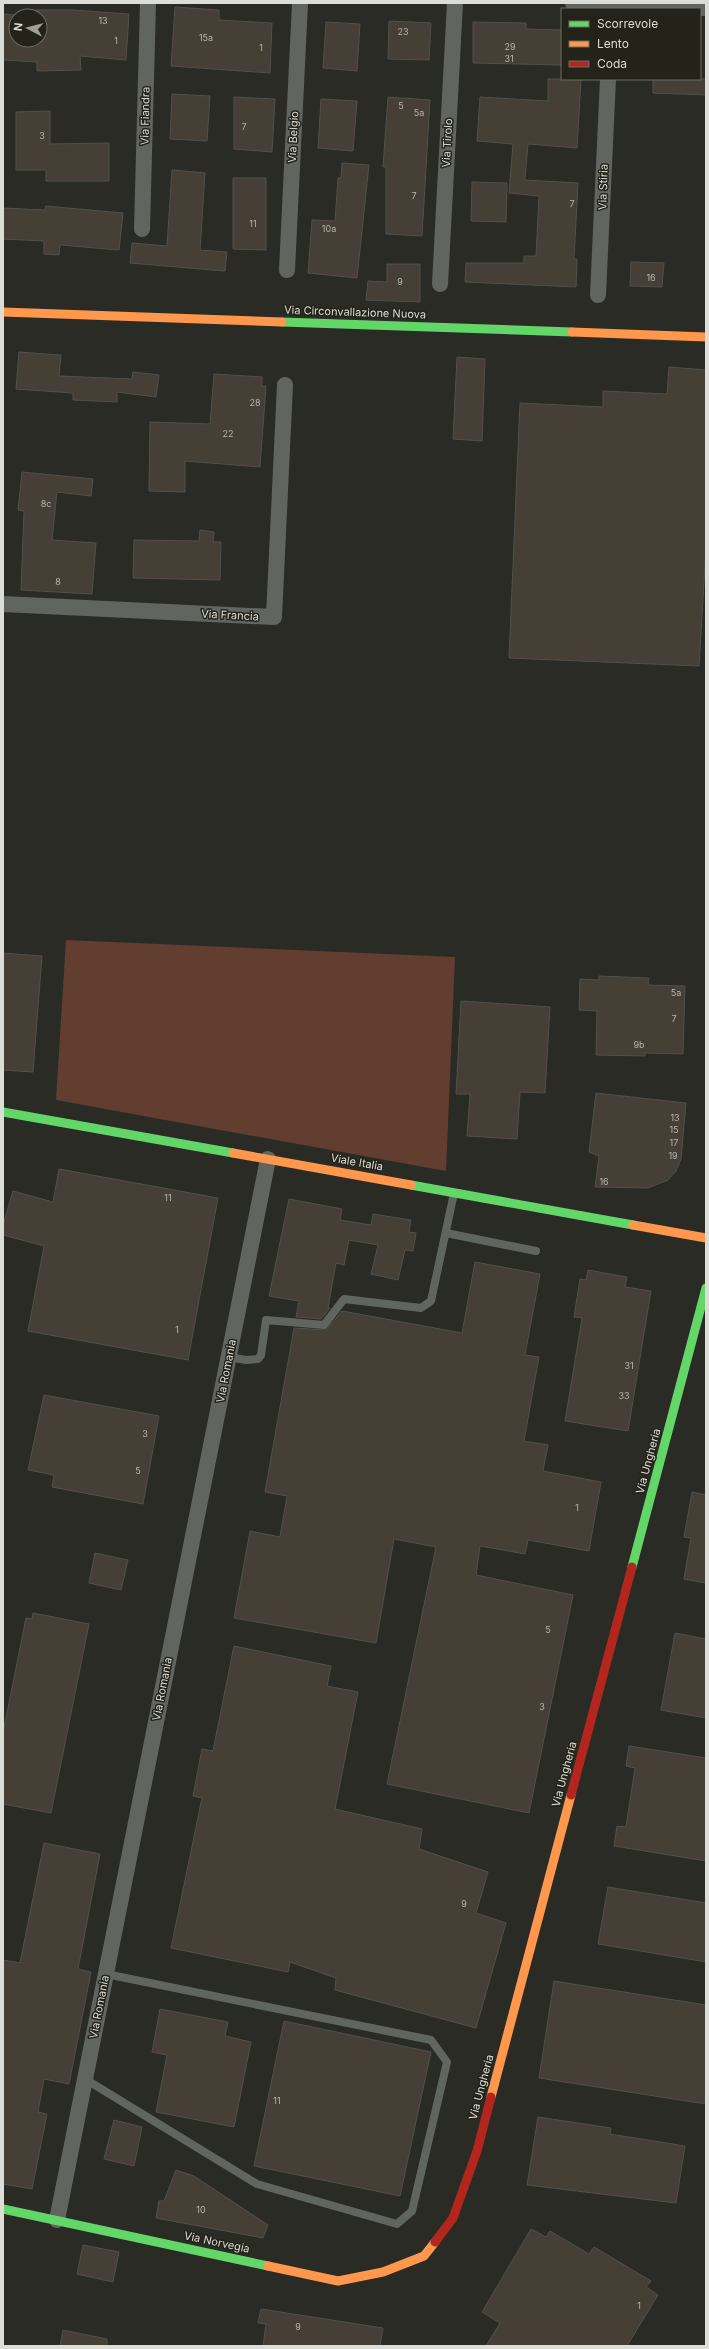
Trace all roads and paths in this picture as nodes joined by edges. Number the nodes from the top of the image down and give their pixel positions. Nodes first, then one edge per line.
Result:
1 (148, 3) edge
2 (300, 3) edge
3 (455, 3) edge
4 (573, 3) edge
5 (611, 7) edge
6 (706, 8) edge
7 (608, 80) edge
8 (142, 229) dead end
9 (287, 270) dead end
10 (440, 284) dead end
11 (598, 295) dead end
12 (3, 312) edge
13 (706, 337) edge
14 (284, 385) dead end
15 (3, 604) edge
16 (3, 1112) edge
17 (268, 1159) junction
18 (454, 1192) junction
19 (446, 1233) junction
20 (706, 1238) edge
21 (536, 1250) dead end
22 (706, 1288) edge
23 (229, 1357) junction
24 (106, 1974) junction
25 (85, 2079) junction
26 (3, 2209) edge
27 (57, 2220) junction
28 (424, 2256) joint

1 - 8 street, Via Fiandra
2 - 9 street, Via Belgio
3 - 10 street, Via Tirolo
4 - 5 street
5 - 6 street
7 - 11 street, Via Stiria
12 - 13 street, Via Circonvallazione Nuova
14 - 15 street, Via Francia
16 - 17 street, Viale Italia
17 - 18 street, Viale Italia
17 - 23 street, Via Romania
18 - 19 lane
18 - 20 street, Viale Italia
19 - 21 lane
19 - 23 lane
22 - 28 street, Via Ungheria
23 - 24 street, Via Romania
24 - 25 street, Via Romania
24 - 25 lane
25 - 27 street, Via Romania
26 - 27 street, Via Norvegia
27 - 28 street, Via Norvegia

